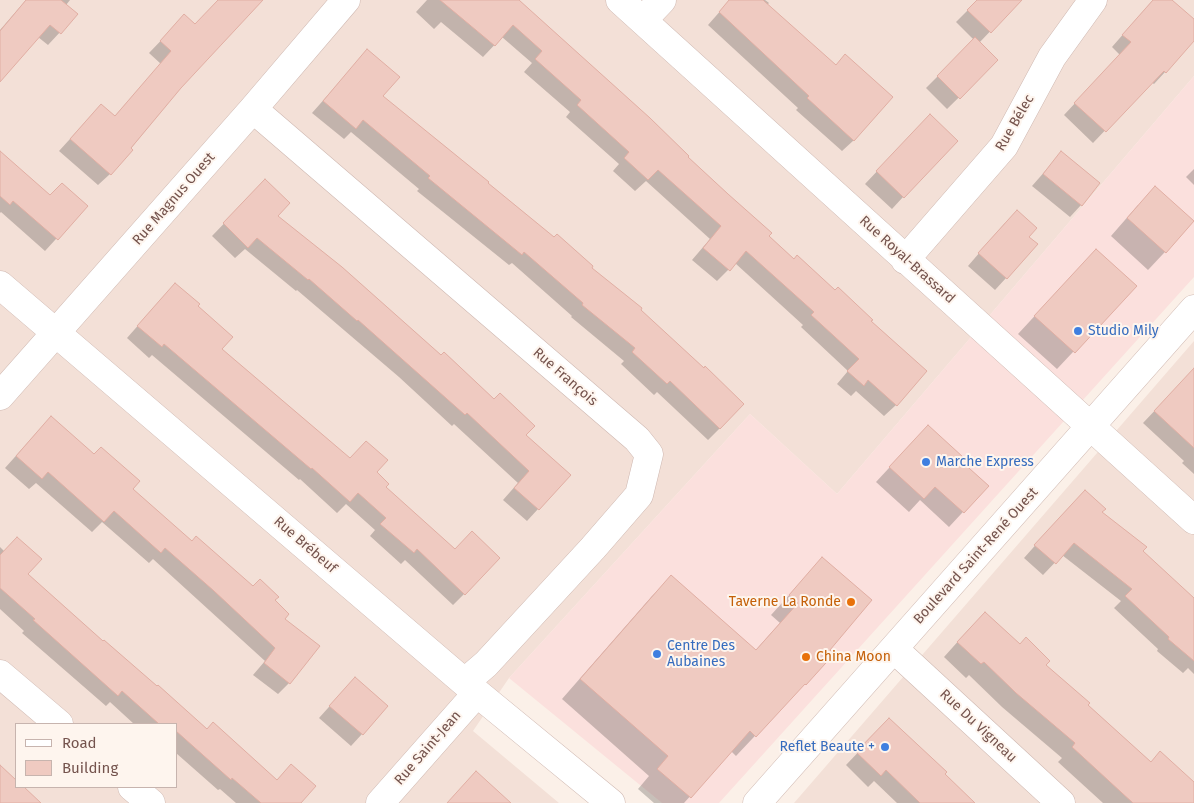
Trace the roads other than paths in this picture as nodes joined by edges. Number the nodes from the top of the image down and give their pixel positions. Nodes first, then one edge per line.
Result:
1 (346, 0) edge
2 (620, 0) edge
3 (662, 0) edge
4 (1093, 0) edge
5 (644, 20) junction
6 (253, 109) junction
7 (905, 260) junction
8 (0, 285) edge
9 (1194, 309) edge
10 (57, 333) junction
11 (0, 396) edge
12 (1091, 426) junction
13 (1194, 520) edge
14 (894, 649) junction
15 (0, 674) edge
16 (471, 688) junction
17 (58, 723) edge
18 (133, 788) edge
19 (151, 803) edge
20 (380, 803) edge
21 (611, 803) edge
22 (757, 803) edge
23 (1061, 803) edge

1 - 6 street, Rue Magnus Ouest
2 - 5 street, Rue Royal-Brassard
3 - 5 street
4 - 7 street, Rue Bélec
5 - 7 street, Rue Royal-Brassard
6 - 10 street, Rue Magnus Ouest
6 - 16 street, Rue François
7 - 12 street, Rue Royal-Brassard
8 - 10 street, Rue Brébeuf
9 - 12 street, Boulevard Saint-René Ouest
10 - 11 street, Rue Magnus Ouest
10 - 16 street, Rue Brébeuf
12 - 13 street, Rue Royal-Brassard
12 - 14 street, Boulevard Saint-René Ouest
14 - 22 street, Boulevard Saint-René Ouest
14 - 23 street, Rue Du Vigneau
15 - 17 street
16 - 20 street, Rue Saint-Jean
16 - 21 street, Rue Brébeuf
18 - 19 street

